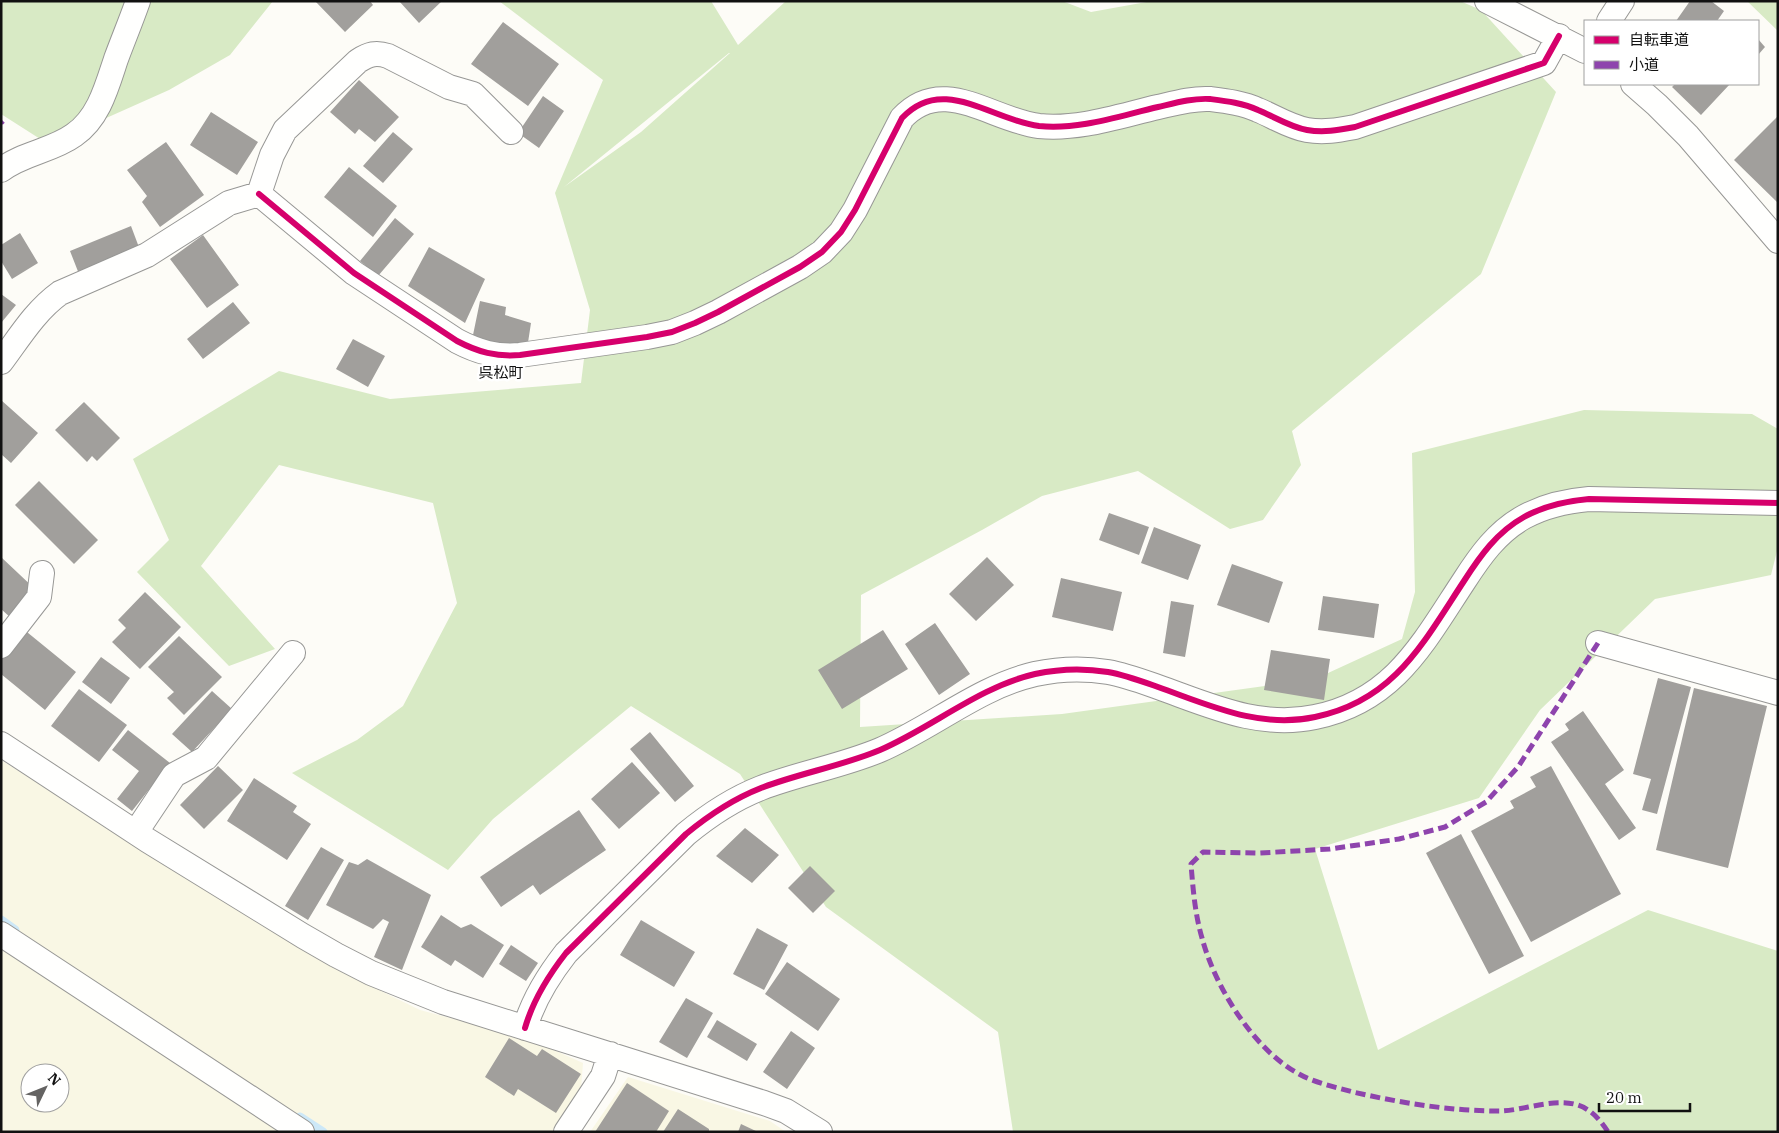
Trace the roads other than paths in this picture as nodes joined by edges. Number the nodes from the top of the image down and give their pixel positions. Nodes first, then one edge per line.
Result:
1 (138, 1) edge
2 (1487, 1) edge
3 (1622, 1) edge
4 (1610, 20) edge
5 (1558, 36) junction
6 (1584, 50) edge
7 (1633, 85) edge
8 (511, 132) dead end
9 (1, 170) edge
10 (259, 194) junction
11 (1778, 240) edge
12 (1, 362) edge
13 (1778, 503) edge
14 (42, 573) dead end
15 (1598, 643) dead end
16 (1, 646) edge
17 (293, 653) dead end
18 (1778, 692) edge
19 (1, 744) edge
20 (136, 832) junction
21 (1, 934) edge
22 (525, 1028) junction
23 (610, 1054) junction
24 (302, 1132) edge
25 (566, 1132) edge
26 (820, 1132) edge

1 - 9 street
2 - 5 street
3 - 4 street
5 - 6 street
5 - 10 street
7 - 11 street
8 - 10 street
10 - 12 street
13 - 22 street
14 - 16 street
15 - 18 street
17 - 20 street
19 - 20 street
20 - 22 street
21 - 24 street
22 - 23 street
23 - 25 street
23 - 26 street

